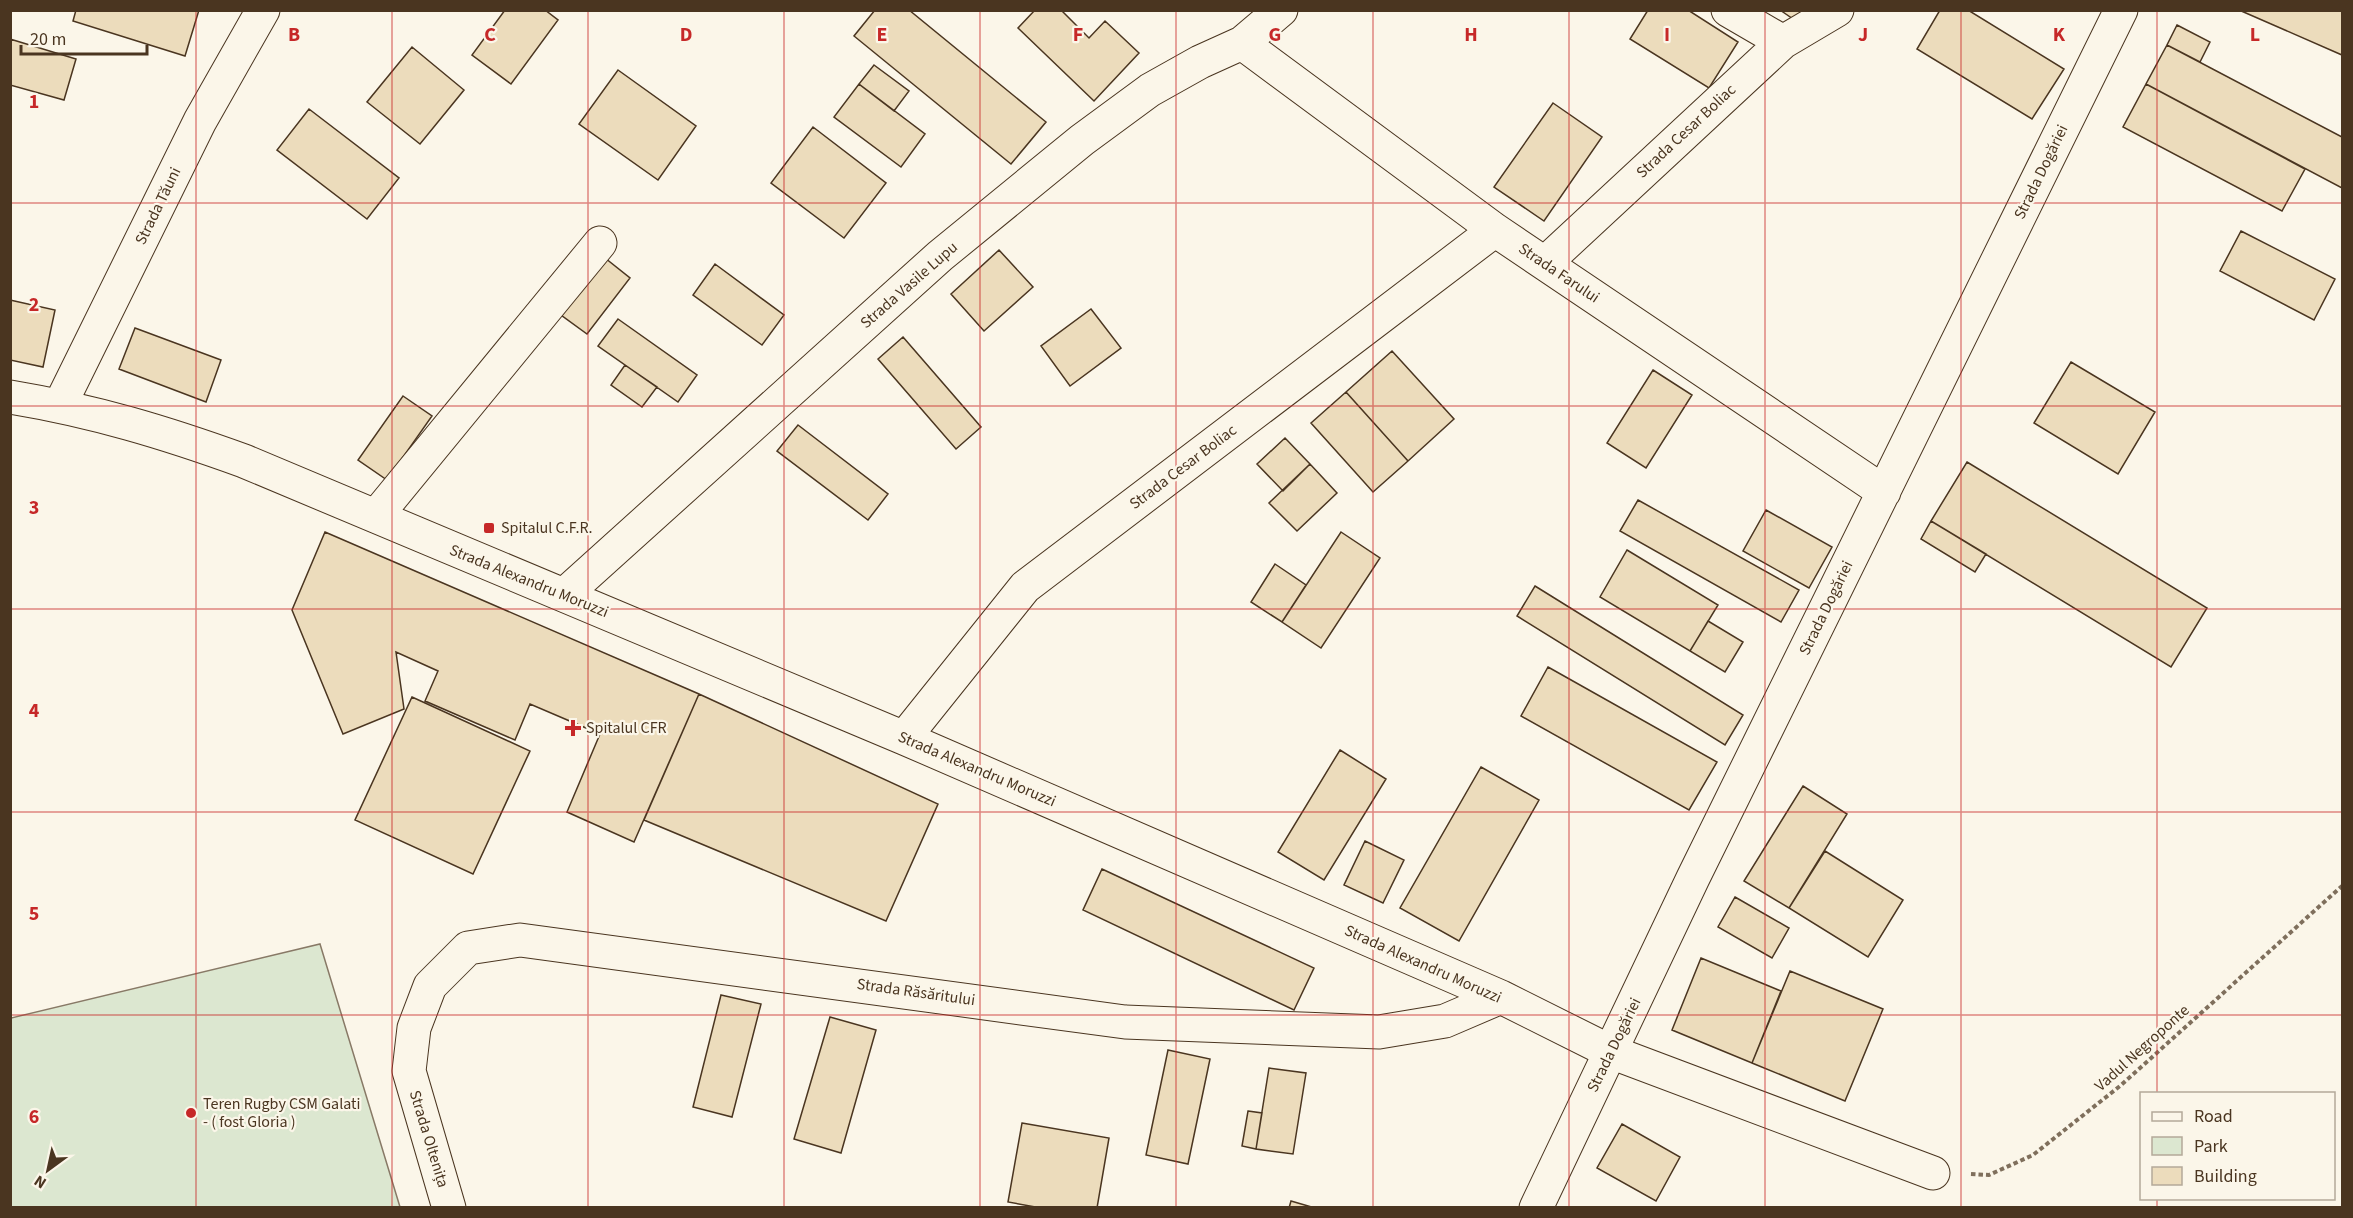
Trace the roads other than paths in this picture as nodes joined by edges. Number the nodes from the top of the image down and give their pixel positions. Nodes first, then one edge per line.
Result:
1 (263, 10) edge
2 (1281, 10) edge
3 (1728, 10) edge
4 (1837, 10) edge
5 (2112, 14) edge
6 (1783, 42) junction
7 (1242, 43) junction
8 (1495, 230) junction
9 (600, 243) dead end
10 (1545, 263) junction
11 (10, 397) edge
12 (60, 405) junction
13 (1884, 492) junction
14 (376, 516) junction
15 (564, 595) junction
16 (904, 738) junction
17 (1501, 998) junction
18 (1611, 1052) junction
19 (409, 1071) joint
20 (1933, 1173) road end
21 (449, 1208) edge
22 (1536, 1208) edge

1 - 12 street, Strada Tăuni
2 - 7 street, Strada Vasile Lupu
3 - 6 street
4 - 6 street, Strada Cesar Boliac
5 - 13 street, Strada Dogăriei
6 - 10 street, Strada Cesar Boliac
7 - 8 street, Strada Farului
7 - 15 street, Strada Vasile Lupu
8 - 10 street, Strada Farului
8 - 16 street, Strada Cesar Boliac
9 - 14 street
10 - 13 street, Strada Farului
11 - 12 street, Strada Alexandru Moruzzi
12 - 14 street, Strada Alexandru Moruzzi
13 - 18 street, Strada Dogăriei
14 - 15 street, Strada Alexandru Moruzzi
15 - 16 street, Strada Alexandru Moruzzi
16 - 17 street, Strada Alexandru Moruzzi
17 - 18 street, Strada Alexandru Moruzzi
17 - 19 street, Strada Răsăritului
18 - 20 street, Strada Alexandru Moruzzi
18 - 22 street, Strada Dogăriei
19 - 21 street, Strada Oltenița

